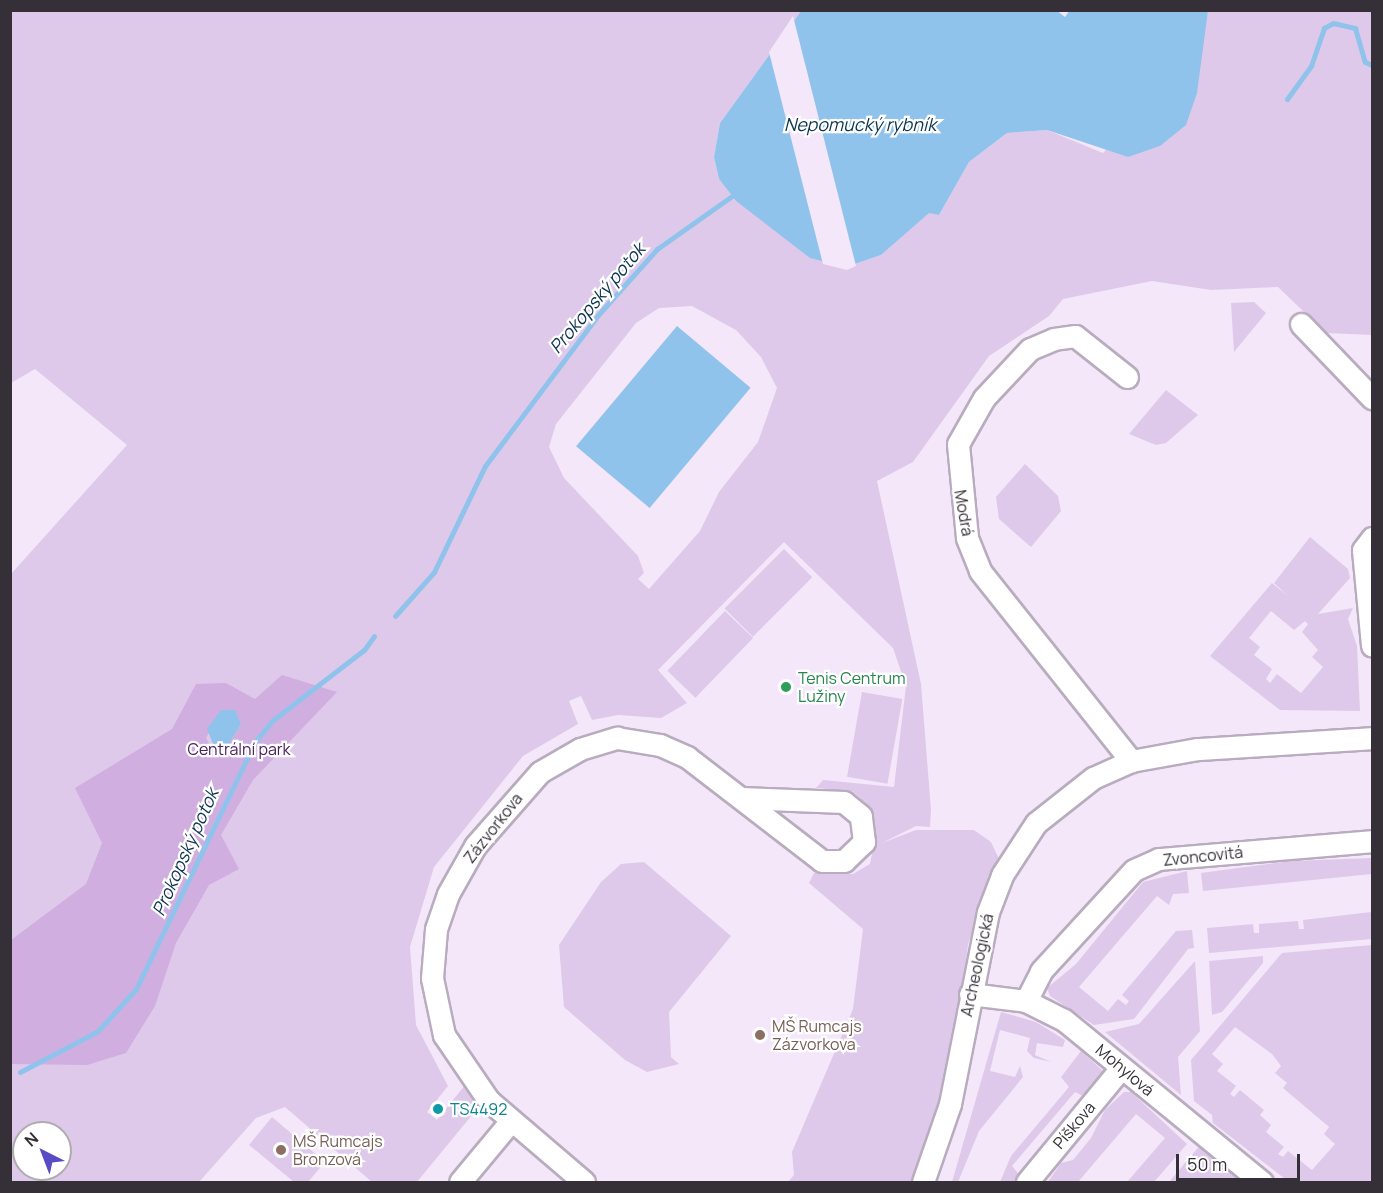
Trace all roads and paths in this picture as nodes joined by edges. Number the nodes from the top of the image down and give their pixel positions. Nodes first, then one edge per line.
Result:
1 (1301, 324) dead end
2 (1127, 377) dead end
3 (1372, 398) edge
4 (1372, 538) edge
5 (1372, 646) edge
6 (1372, 738) edge
7 (1131, 761) junction
8 (741, 798) junction
9 (1372, 841) edge
10 (970, 994) junction
11 (1026, 1001) junction
12 (1121, 1068) junction
13 (510, 1122) junction
14 (460, 1182) edge
15 (584, 1182) edge
16 (923, 1182) edge
17 (1027, 1182) edge
18 (1262, 1182) edge

1 - 3 street
2 - 7 street, Modrá
4 - 5 street
6 - 7 street, Archeologická
7 - 10 street, Archeologická
8 - 8 street, Zázvorkova
8 - 13 street, Zázvorkova
9 - 11 street, Zvoncovitá
10 - 11 street, Mohylová
10 - 16 street, Archeologická
11 - 12 street, Mohylová
12 - 17 street, Píškova
12 - 18 street, Mohylová
13 - 14 street
13 - 15 street, Zázvorkova

